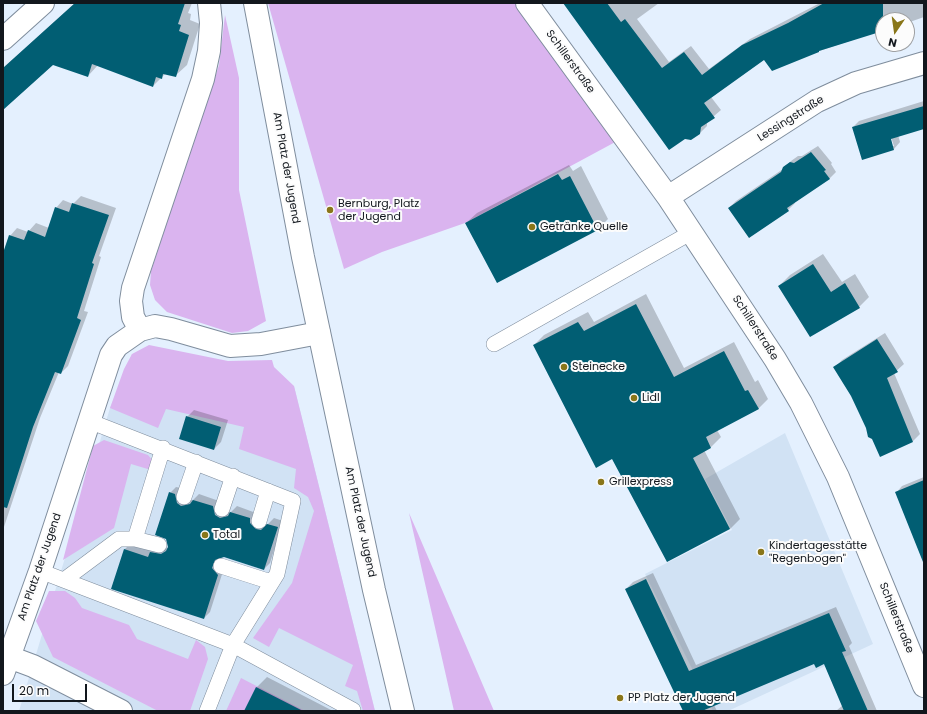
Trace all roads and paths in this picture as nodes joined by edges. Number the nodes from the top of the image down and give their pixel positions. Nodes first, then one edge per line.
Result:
1 (43, 3) edge
2 (255, 3) edge
3 (527, 3) edge
4 (210, 13) edge
5 (3, 39) edge
6 (924, 63) edge
7 (668, 198) junction
8 (692, 232) junction
9 (140, 330) junction
10 (319, 333) junction
11 (494, 344) dead end
12 (89, 420) junction
13 (163, 448) junction
14 (196, 462) junction
15 (233, 476) junction
16 (268, 491) junction
17 (184, 497) dead end
18 (222, 509) dead end
19 (259, 521) dead end
20 (135, 539) junction
21 (160, 545) dead end
22 (221, 566) dead end
23 (40, 572) junction
24 (64, 580) junction
25 (271, 582) junction
26 (233, 645) junction
27 (6, 665) edge
28 (924, 686) edge
29 (353, 710) edge
30 (121, 711) edge
31 (207, 711) edge
32 (403, 711) edge

1 - 5 street
2 - 10 street, Am Platz der Jugend
3 - 7 street, Schillerstraße
4 - 9 street
6 - 7 street, Lessingstraße
7 - 8 street, Schillerstraße
8 - 11 lane
8 - 28 street, Schillerstraße
9 - 10 street, Am Platz der Jugend
9 - 12 street, Am Platz der Jugend
10 - 32 street, Am Platz der Jugend
12 - 13 lane
12 - 23 street, Am Platz der Jugend
13 - 14 lane
13 - 20 lane
14 - 15 lane
14 - 17 lane
15 - 16 lane
15 - 18 lane
16 - 19 lane
16 - 25 lane
20 - 21 lane
20 - 24 lane
22 - 25 lane
23 - 24 lane
23 - 27 street, Am Platz der Jugend
24 - 26 lane
25 - 26 lane
26 - 29 lane
26 - 31 lane
27 - 30 street, Am Platz der Jugend

